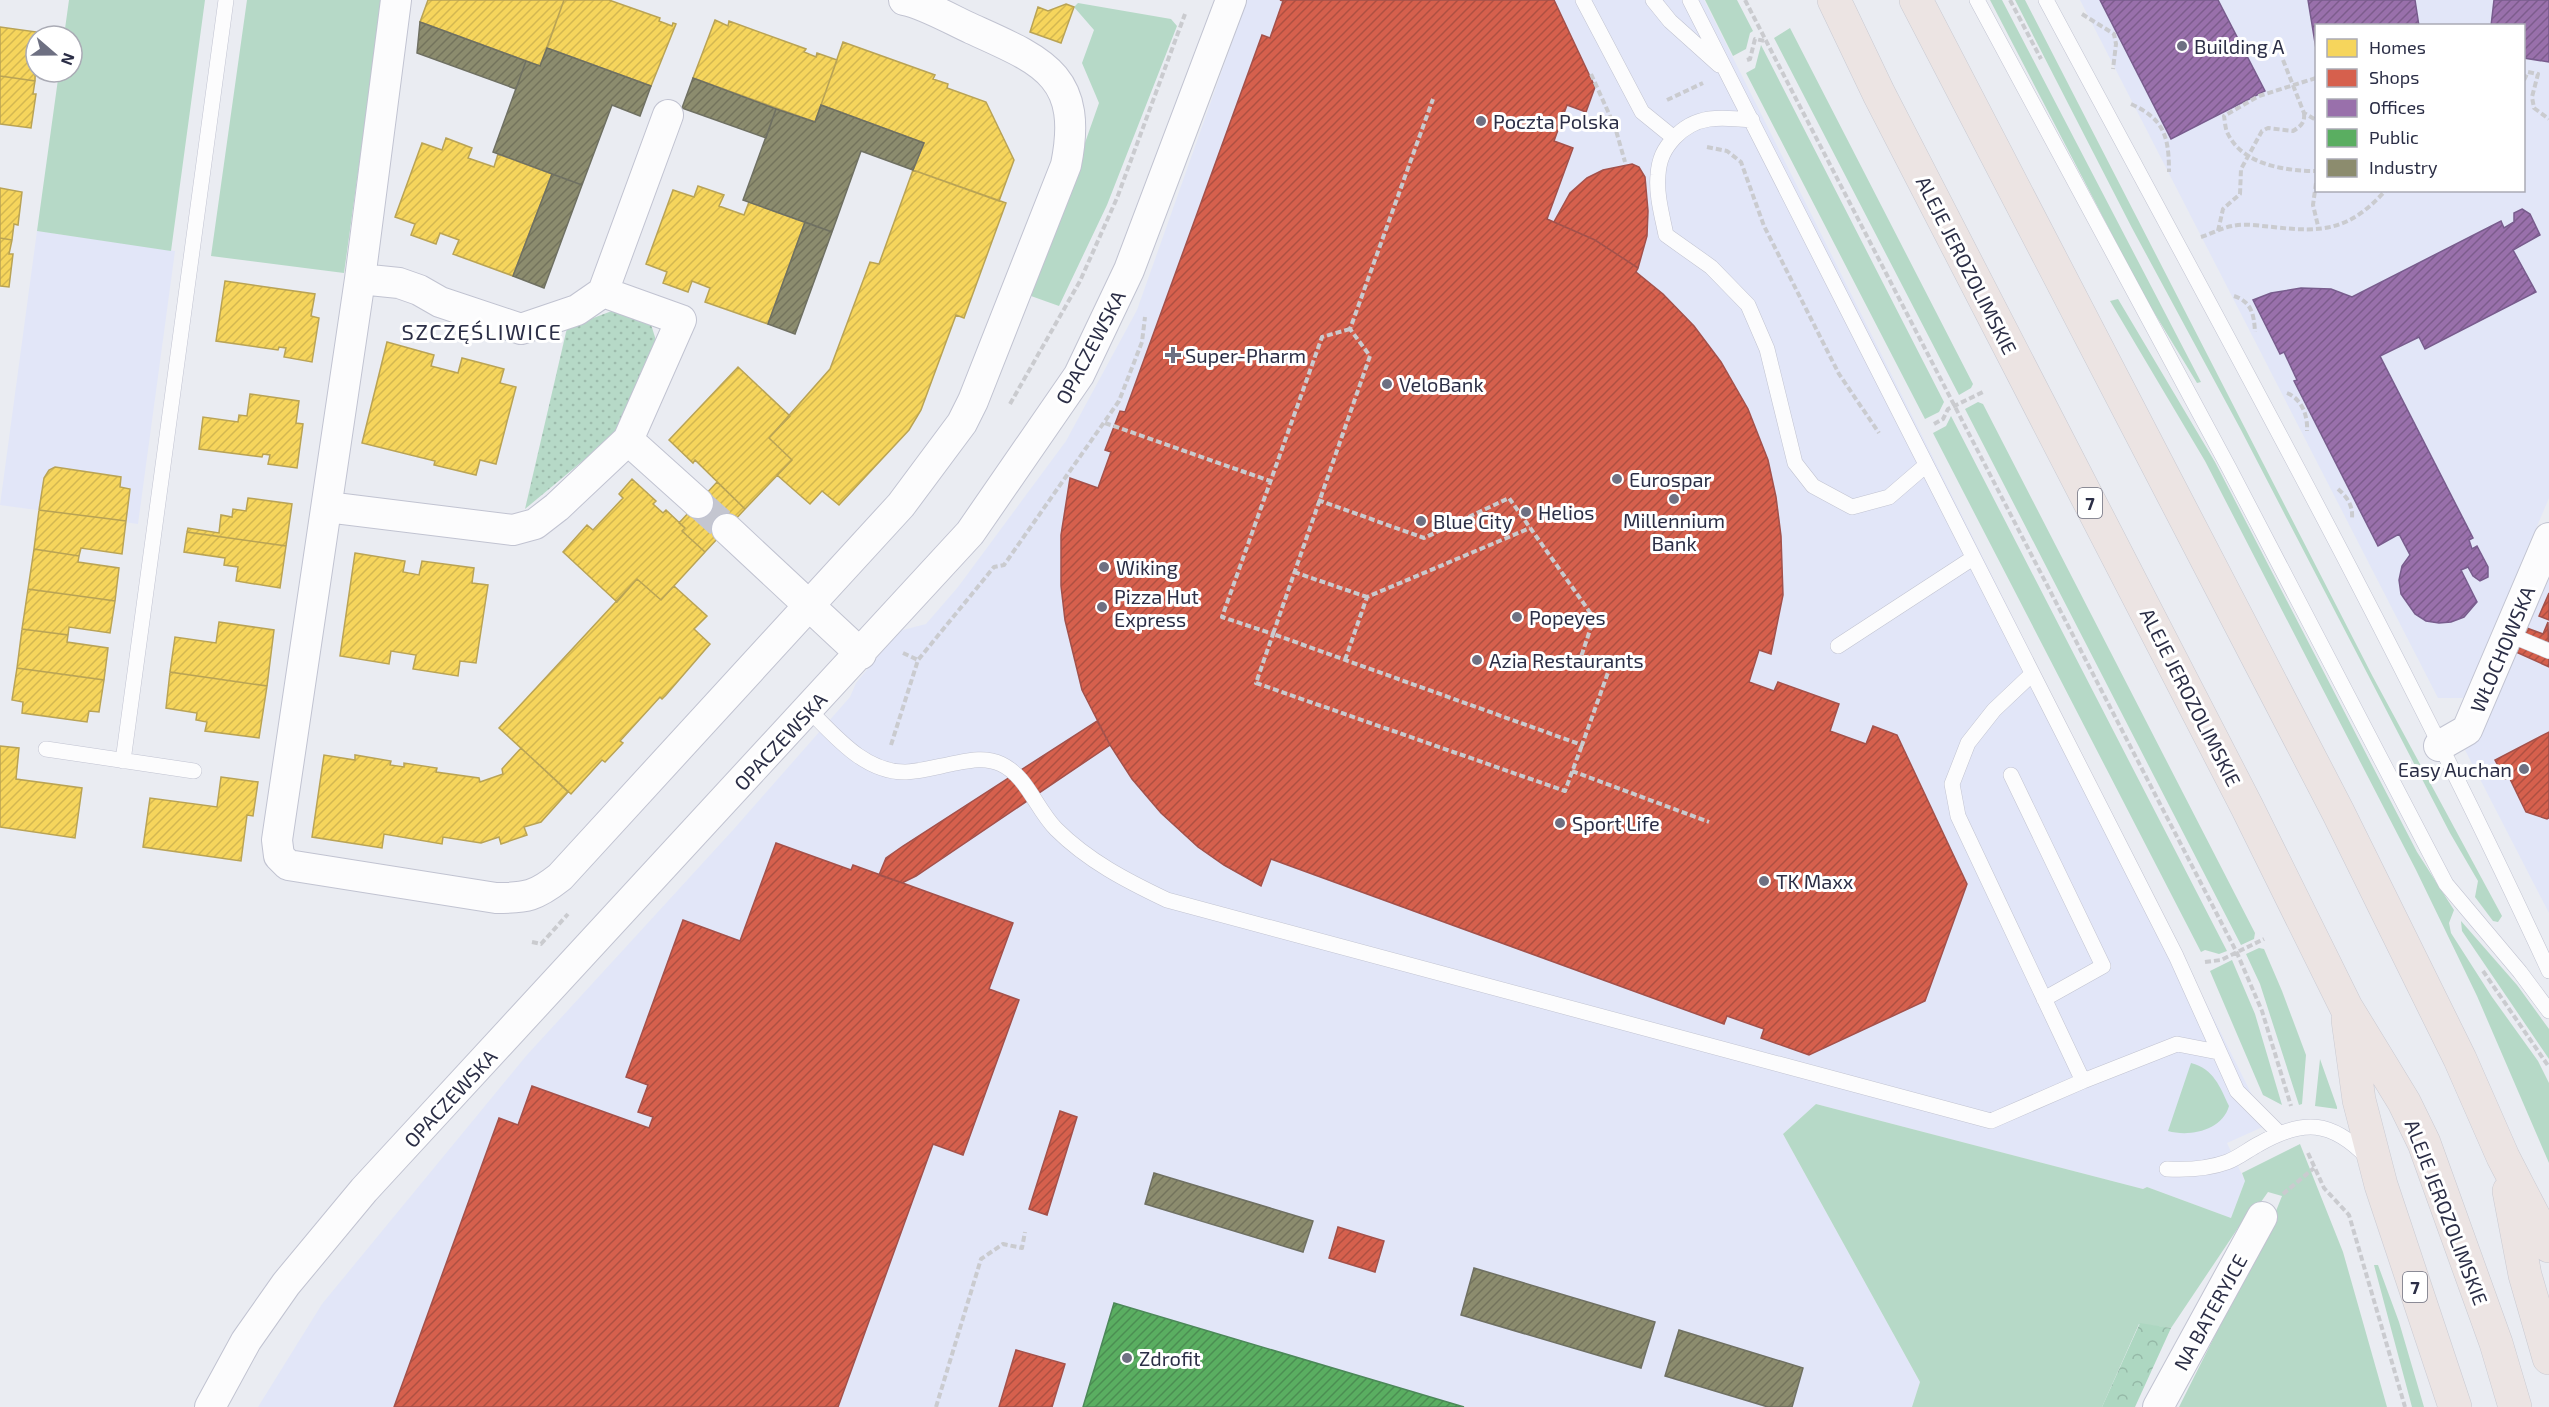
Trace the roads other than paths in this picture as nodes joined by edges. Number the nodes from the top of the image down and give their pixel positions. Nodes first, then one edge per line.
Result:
1 (226, 0) edge
2 (396, 0) edge
3 (904, 0) edge
4 (1232, 0) edge
5 (1583, 0) edge
6 (1653, 0) edge
7 (1690, 0) edge
8 (1834, 0) edge
9 (1916, 0) edge
10 (1977, 0) edge
11 (2046, 0) edge
12 (1726, 72) junction
13 (668, 115) dead end
14 (1752, 120) junction
15 (1674, 138) junction
16 (360, 279) junction
17 (603, 292) junction
18 (628, 440) junction
19 (1925, 466) junction
20 (698, 503) tunnel mouth
21 (327, 507) junction
22 (727, 529) tunnel mouth
23 (2549, 538) edge
24 (1973, 558) junction
25 (808, 605) junction
26 (2508, 634) junction
27 (1838, 646) dead end
28 (2549, 651) edge
29 (861, 654) junction
30 (2032, 674) junction
31 (809, 710) junction
32 (2439, 746) junction
33 (46, 749) dead end
34 (123, 761) junction
35 (194, 771) dead end
36 (2011, 776) dead end
37 (2549, 971) edge
38 (2044, 999) junction
39 (2346, 1007) junction
40 (2549, 1011) edge
41 (2218, 1052) junction
42 (2083, 1081) junction
43 (2279, 1133) junction
44 (2504, 1157) junction
45 (2377, 1167) junction
46 (2167, 1169) dead end
47 (2262, 1217) road end
48 (2549, 1246) edge
49 (2549, 1358) edge
50 (210, 1407) edge
51 (2158, 1407) edge
52 (2455, 1407) edge
53 (2515, 1407) edge

1 - 34 lane
2 - 16 street
3 - 25 street
4 - 29 street, OPACZEWSKA
5 - 15 lane
6 - 12 lane
7 - 12 lane
8 - 39 main road, ALEJE JEROZOLIMSKIE / 7
9 - 44 main road
10 - 40 lane
11 - 32 lane
12 - 14 lane
13 - 17 street
14 - 15 lane
14 - 19 lane
15 - 19 lane
16 - 17 street
16 - 21 street
17 - 18 street
18 - 20 street
18 - 21 street
19 - 24 lane
21 - 25 street
22 - 25 street
23 - 26 street, WŁOCHOWSKA
24 - 27 lane
24 - 30 lane
25 - 29 street
26 - 28 lane
26 - 32 street, WŁOCHOWSKA
29 - 31 street, OPACZEWSKA
30 - 38 lane
30 - 41 lane
31 - 42 lane
31 - 50 street, OPACZEWSKA
32 - 37 lane
33 - 34 lane
34 - 35 lane
36 - 38 lane
38 - 42 lane
39 - 45 main road, 7
39 - 53 main road, ALEJE JEROZOLIMSKIE
41 - 42 lane
41 - 43 lane
43 - 45 lane
43 - 46 lane
44 - 48 main road
44 - 49 main road
45 - 52 main road, 7
47 - 51 street, NA BATERYJCE

